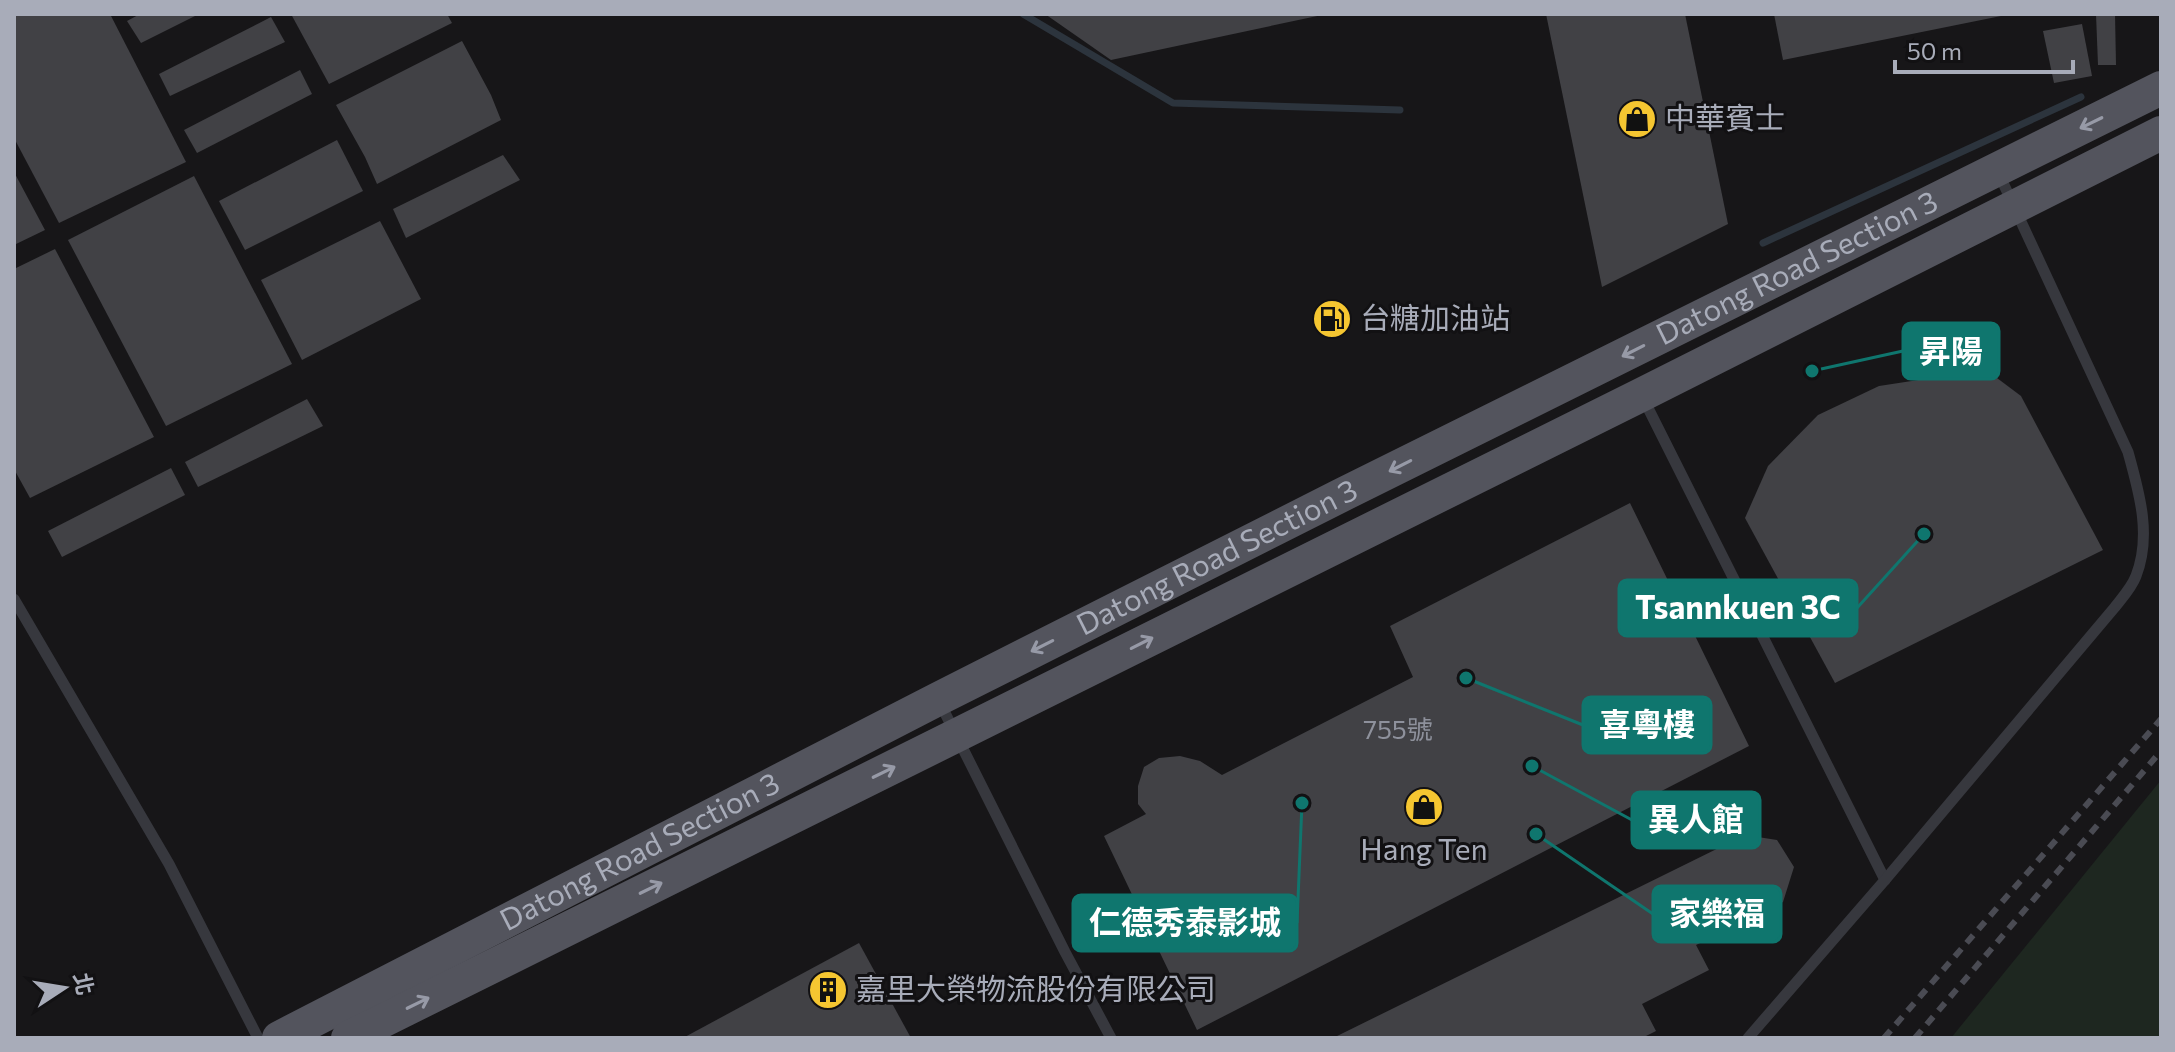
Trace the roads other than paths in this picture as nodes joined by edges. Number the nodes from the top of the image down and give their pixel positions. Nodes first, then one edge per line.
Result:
1 (2161, 88) edge
2 (2161, 133) edge
3 (1997, 169) junction
4 (2015, 207) junction
5 (1641, 395) junction
6 (14, 599) edge
7 (938, 699) junction
8 (956, 736) junction
9 (1885, 880) junction
10 (258, 1038) edge
11 (279, 1038) edge
12 (348, 1038) edge
13 (1111, 1038) edge
14 (1748, 1038) edge

1 -> 3 main road, Datong Road Section 3
2 - 4 main road, Datong Road Section 3
3 - 4 lane
3 -> 7 main road, Datong Road Section 3
4 - 5 main road, Datong Road Section 3
4 - 9 lane
8 -> 5 main road, Datong Road Section 3
5 - 9 lane
6 - 10 lane
7 - 8 lane
7 - 11 main road, Datong Road Section 3
12 -> 8 main road, Datong Road Section 3
8 - 13 lane
9 - 14 lane

